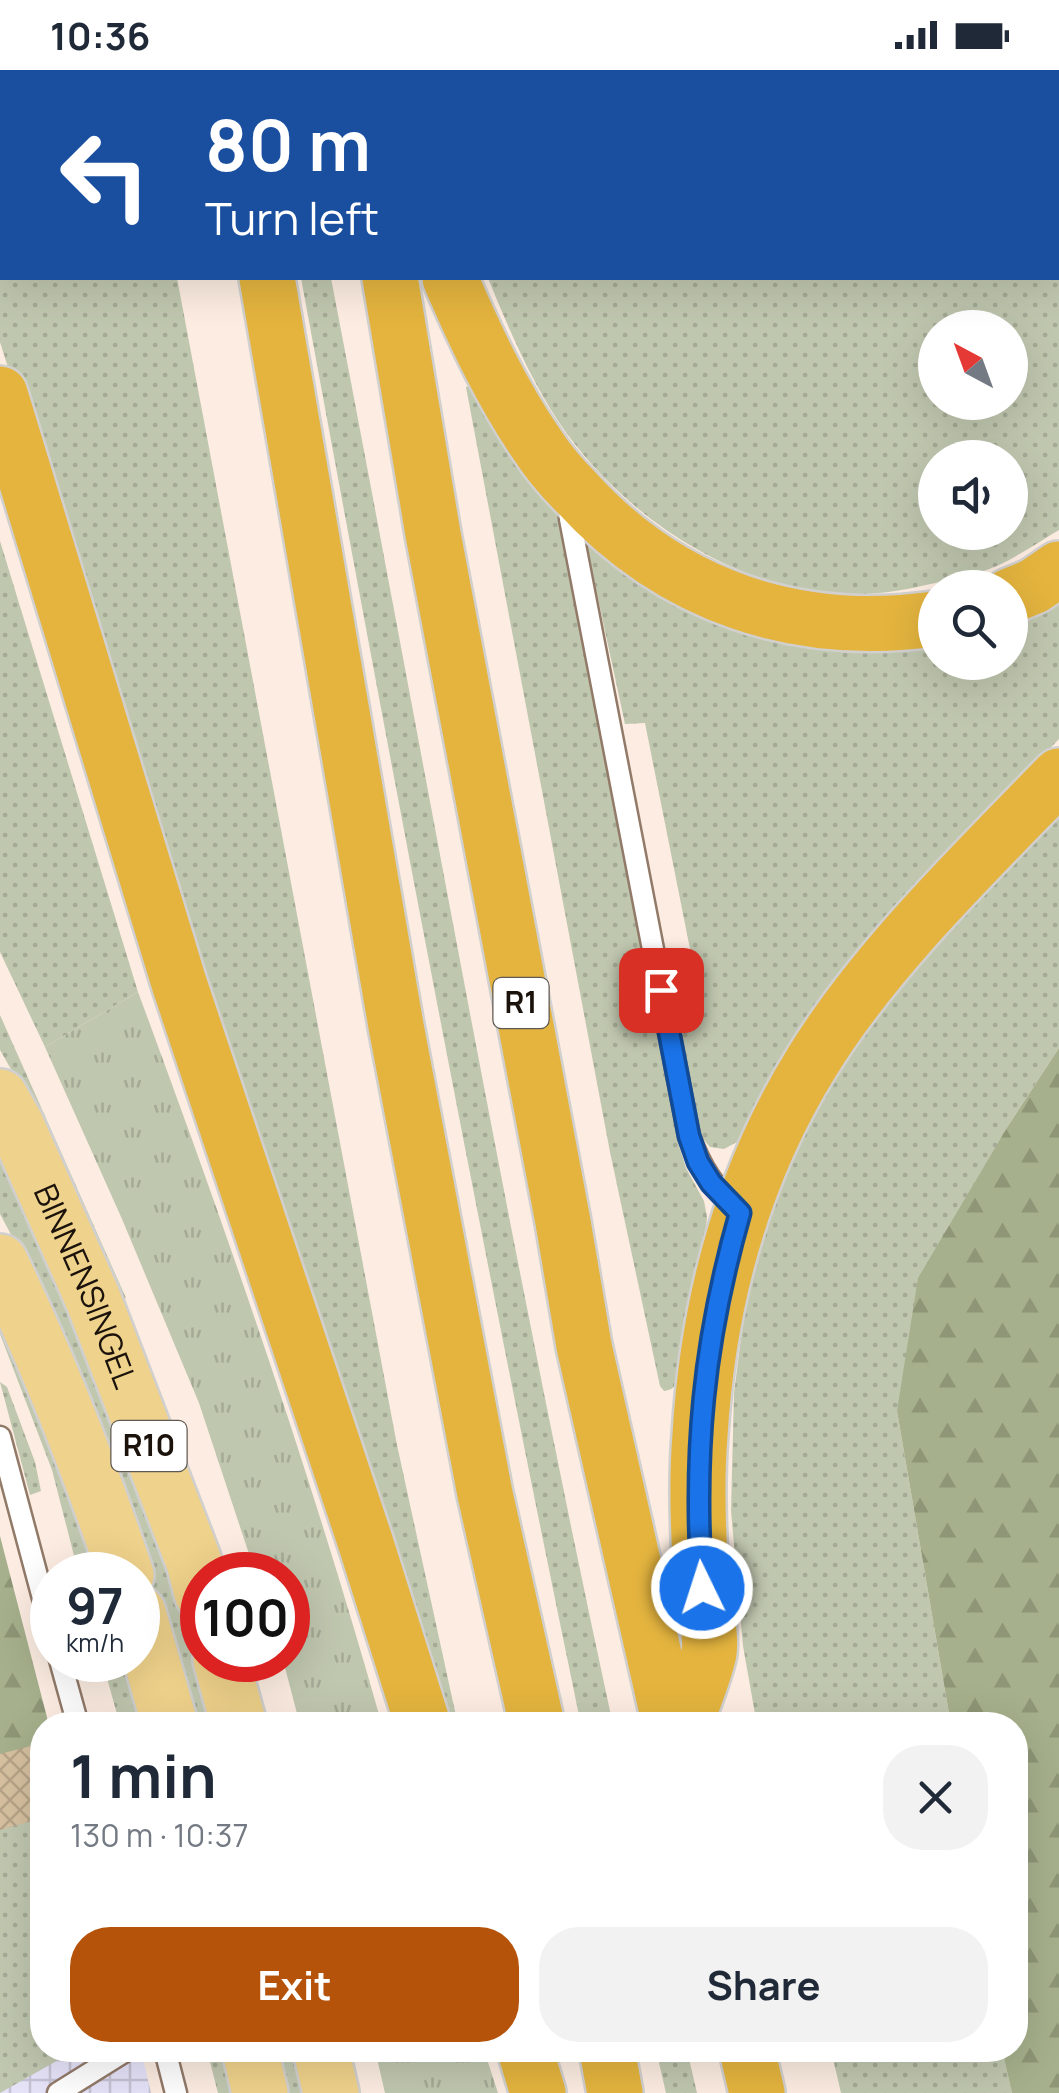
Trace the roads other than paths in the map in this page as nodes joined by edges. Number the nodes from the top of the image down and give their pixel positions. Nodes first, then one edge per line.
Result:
1 (267, 280) edge
2 (390, 280) edge
3 (451, 280) edge
4 (2, 402) edge
5 (568, 484) junction
6 (1059, 570) edge
7 (1028, 588) edge
8 (918, 621) edge
9 (1059, 776) edge
10 (0, 1097) edge
11 (740, 1213) junction
12 (0, 1262) edge
13 (0, 1438) edge
14 (31, 1552) edge
15 (118, 1552) edge
16 (190, 1552) edge
17 (66, 1682) edge
18 (158, 1682) edge
19 (227, 1682) edge
20 (74, 1712) edge
21 (166, 1712) edge
22 (235, 1712) edge
23 (419, 1712) edge
24 (534, 1712) edge
25 (667, 1712) edge
26 (689, 1712) edge
27 (108, 2062) edge
28 (168, 2062) edge
29 (253, 2062) edge
30 (324, 2062) edge
31 (529, 2062) edge
32 (609, 2062) edge
33 (750, 2062) edge
34 (58, 2093) edge
35 (176, 2093) edge
36 (260, 2093) edge
37 (331, 2093) edge
38 (538, 2093) edge
39 (615, 2093) edge
40 (757, 2093) edge

1 - 24 highway
2 - 25 highway, R1
3 - 5 highway
4 - 23 highway
5 - 8 highway
5 - 11 lane
6 - 7 highway
9 - 11 highway
10 - 16 main road, BINNENSINGEL / R10
11 - 26 highway
12 - 15 main road, BINNENSINGEL / R10
13 - 14 lane
17 - 20 lane
18 - 21 main road
19 - 22 main road
27 - 34 lane
28 - 35 lane
29 - 36 main road
30 - 37 main road
31 - 38 highway
32 - 39 highway
33 - 40 highway

